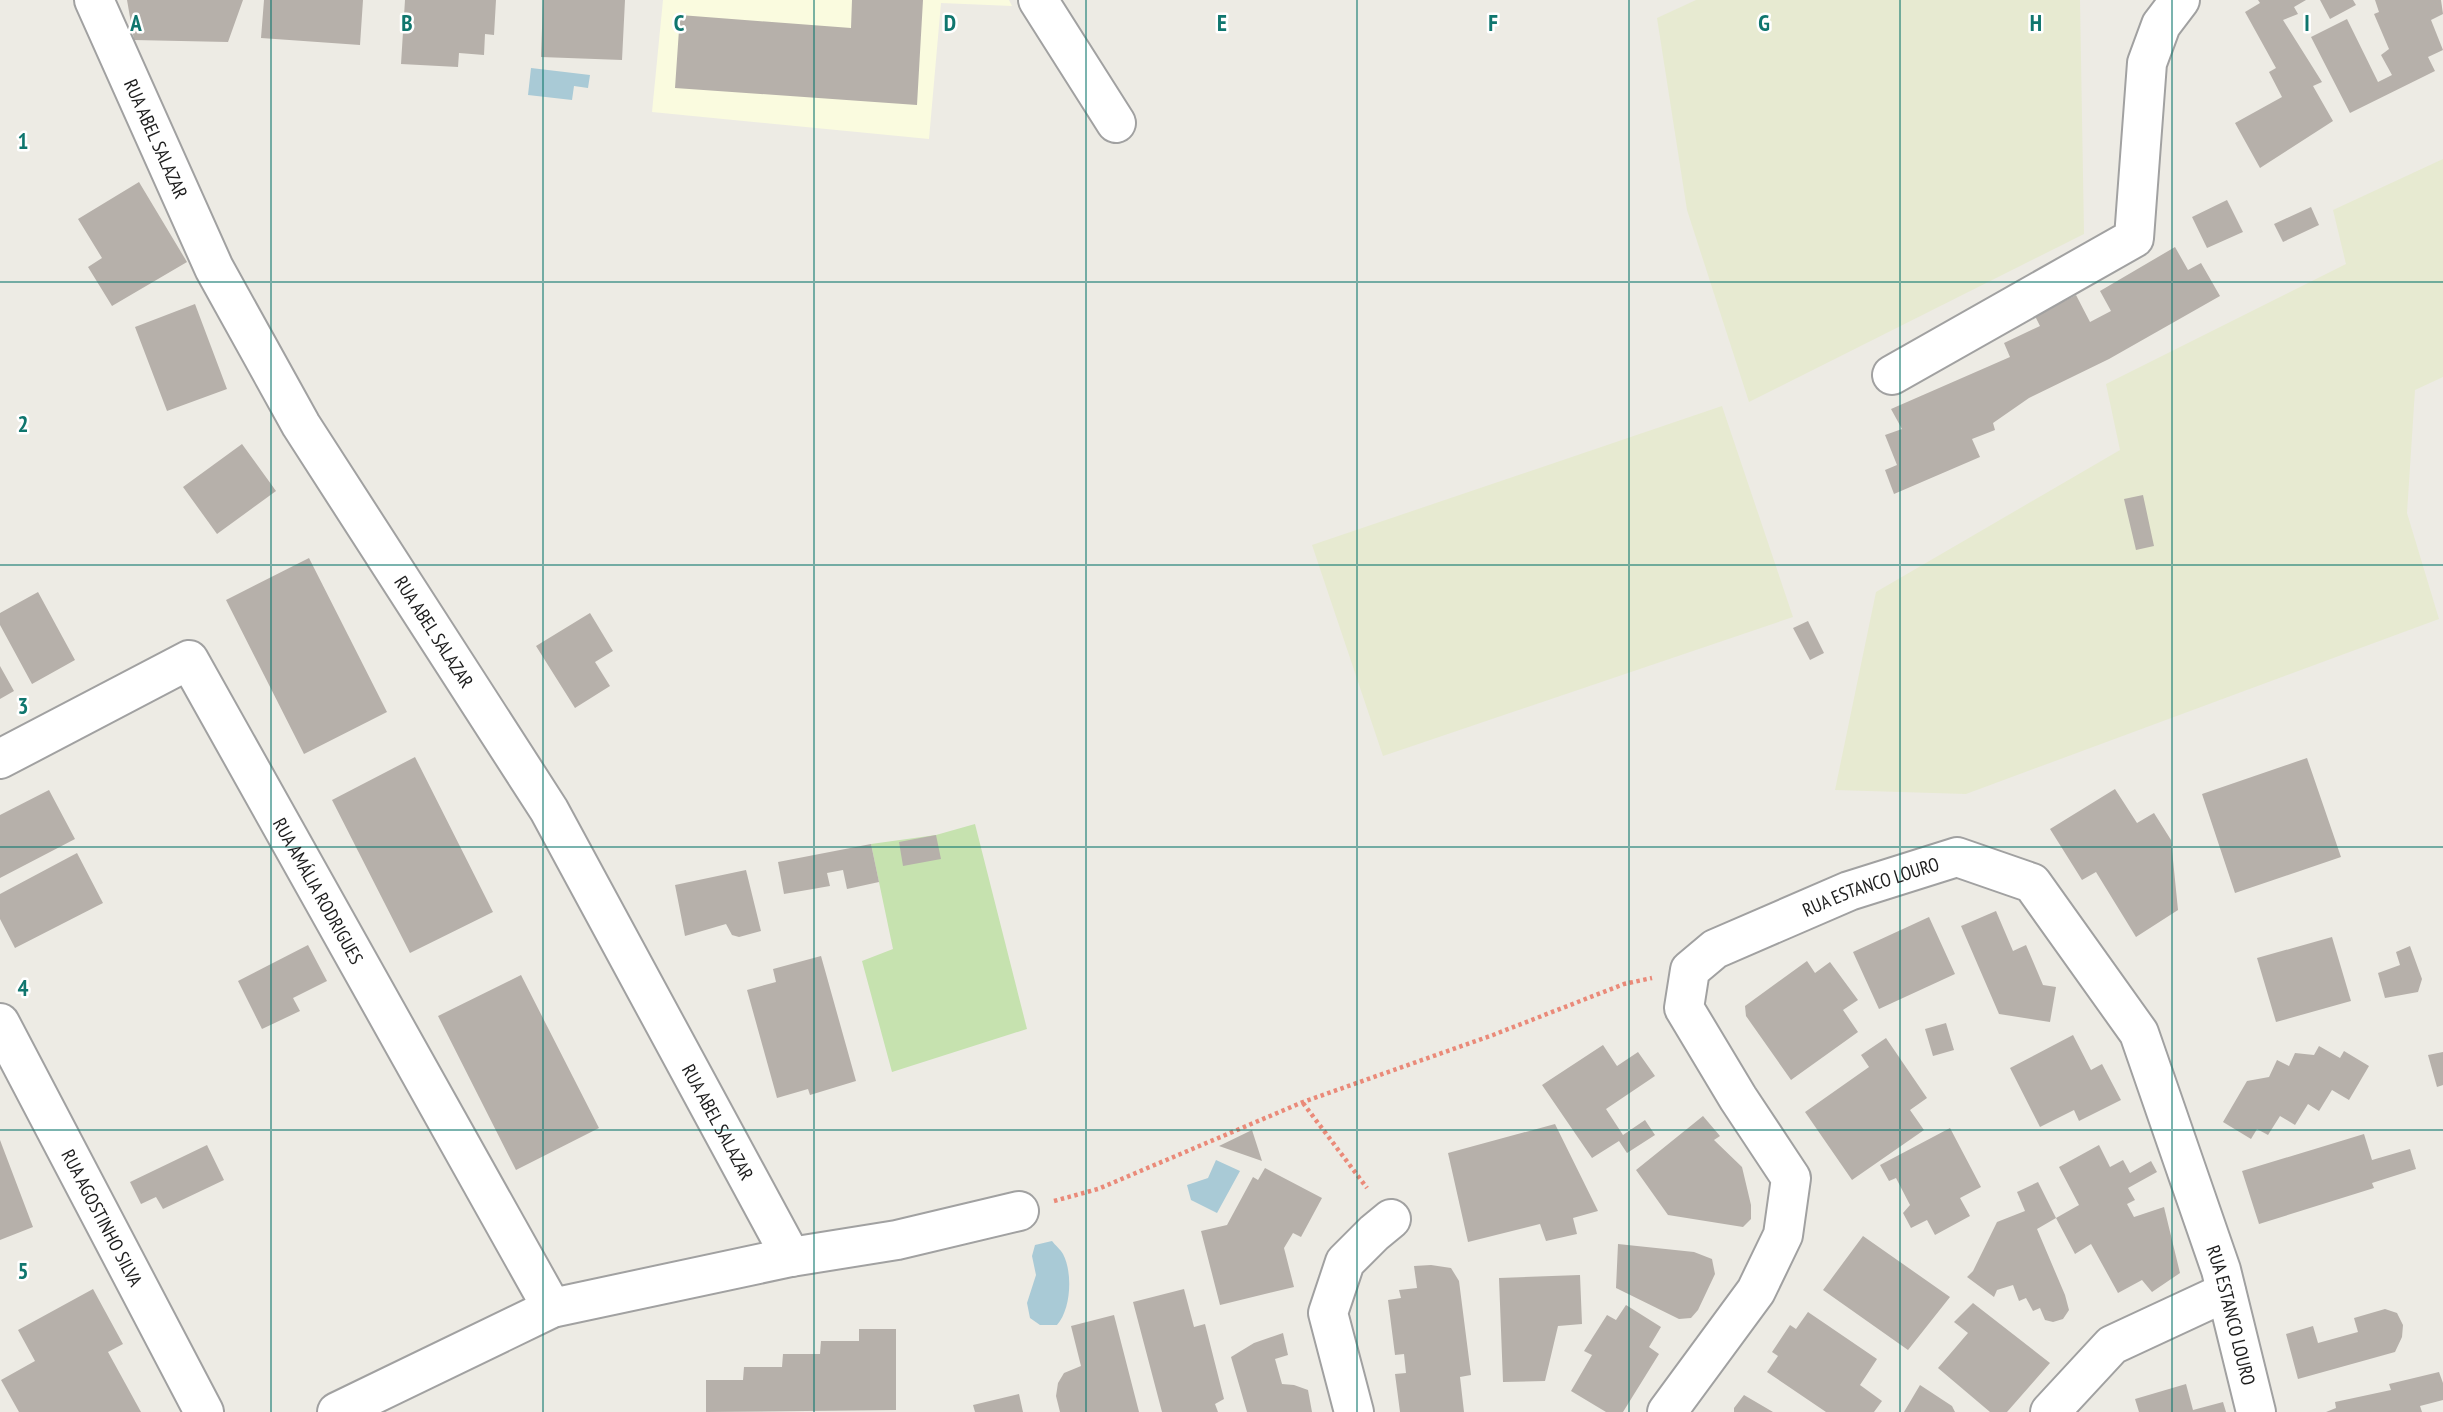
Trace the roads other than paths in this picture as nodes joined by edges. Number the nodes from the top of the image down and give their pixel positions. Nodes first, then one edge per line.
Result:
1 (94, 0) edge
2 (1038, 0) edge
3 (2180, 0) edge
4 (1116, 123) dead end
5 (1892, 375) dead end
6 (0, 759) edge
7 (0, 1023) edge
8 (1018, 1211) road end
9 (1391, 1219) road end
10 (791, 1258) junction
11 (2226, 1292) junction
12 (552, 1308) junction
13 (204, 1412) edge
14 (337, 1412) edge
15 (1354, 1412) edge
16 (1667, 1412) edge
17 (2050, 1412) edge
18 (2256, 1412) edge

1 - 10 street, RUA ABEL SALAZAR
2 - 4 street
3 - 5 street
6 - 12 street, RUA AMÁLIA RODRIGUES
7 - 13 street, RUA AGOSTINHO SILVA
8 - 10 street
9 - 15 street
10 - 12 street
11 - 16 street, RUA ESTANCO LOURO
11 - 17 street
11 - 18 street, RUA ESTANCO LOURO
12 - 14 street

